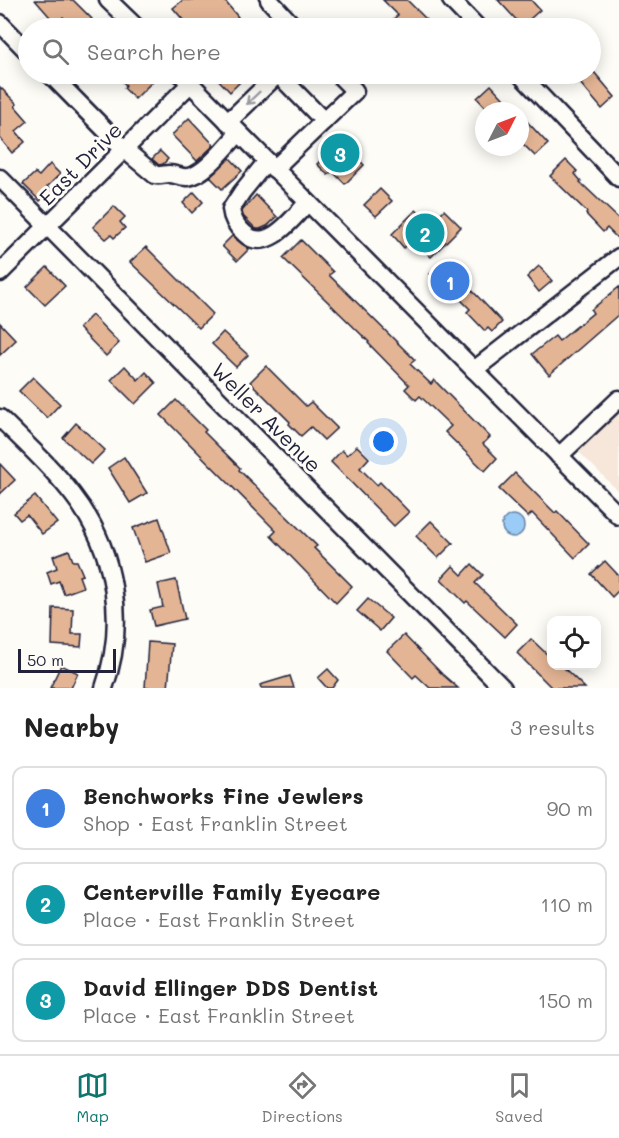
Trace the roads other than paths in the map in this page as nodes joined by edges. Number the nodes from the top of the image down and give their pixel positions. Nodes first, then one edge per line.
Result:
1 (108, 0) edge
2 (269, 0) edge
3 (451, 0) edge
4 (127, 18) edge
5 (286, 18) edge
6 (468, 18) edge
7 (0, 23) edge
8 (18, 42) edge
9 (60, 84) edge
10 (181, 84) edge
11 (192, 84) edge
12 (270, 84) edge
13 (288, 84) edge
14 (348, 84) edge
15 (530, 84) edge
16 (324, 121) junction
17 (234, 128) junction
18 (125, 150) junction
19 (271, 165) junction
20 (0, 178) edge
21 (619, 178) edge
22 (307, 202) junction
23 (48, 226) junction
24 (619, 257) edge
25 (0, 273) edge
26 (474, 370) junction
27 (619, 399) edge
28 (0, 418) edge
29 (559, 456) junction
30 (619, 516) edge
31 (104, 688) edge
32 (503, 688) edge

1 - 4 street
2 - 5 street
3 - 6 street
7 - 8 street
9 - 18 street
10 - 18 street, East Drive
11 - 17 street
12 -> 17 street
13 - 16 street
14 - 16 street
15 - 21 street
16 - 19 street
17 - 18 street
17 - 19 street
18 - 23 street, East Drive
19 - 22 street
19 - 22 street
20 - 23 street, Weller Avenue
22 - 26 street
23 - 25 street, East Drive
23 - 32 street, Weller Avenue
24 - 26 street
26 - 29 street
27 - 29 street
28 - 31 street
29 - 30 street

